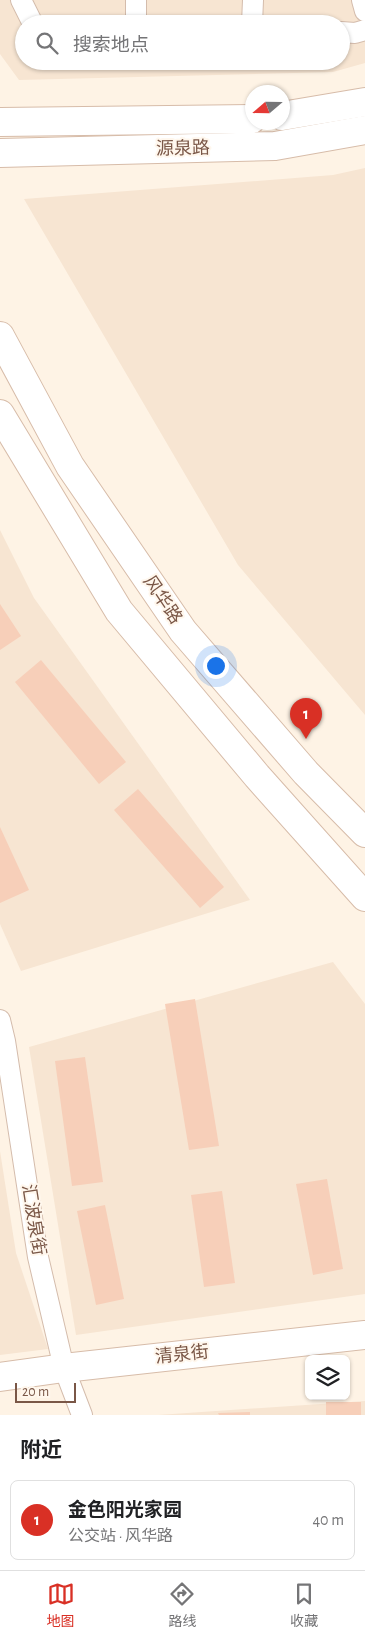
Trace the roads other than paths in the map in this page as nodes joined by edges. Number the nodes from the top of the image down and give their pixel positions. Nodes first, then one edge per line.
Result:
1 (21, 0) edge
2 (136, 0) edge
3 (253, 0) edge
4 (362, 0) edge
5 (365, 11) edge
6 (28, 15) edge
7 (136, 15) edge
8 (252, 15) edge
9 (365, 30) edge
10 (350, 33) edge
11 (365, 102) edge
12 (290, 115) edge
13 (245, 119) edge
14 (0, 122) edge
15 (365, 130) edge
16 (0, 153) edge
17 (0, 336) edge
18 (0, 414) edge
19 (365, 833) edge
20 (365, 897) edge
21 (0, 1020) edge
22 (3, 1041) edge
23 (365, 1335) edge
24 (64, 1368) junction
25 (0, 1377) edge
26 (82, 1415) edge

1 - 6 street
2 - 7 street
3 - 8 street
4 - 5 street
9 - 10 street
11 - 12 street
13 - 14 street, 源泉路
15 - 16 street, 源泉路
17 - 19 street, 风华路
18 - 20 street
21 - 22 street, 汇波泉街
22 - 24 street, 汇波泉街
23 - 24 street, 清泉街
24 - 25 street, 清泉街
24 - 26 street, 汇波泉街

